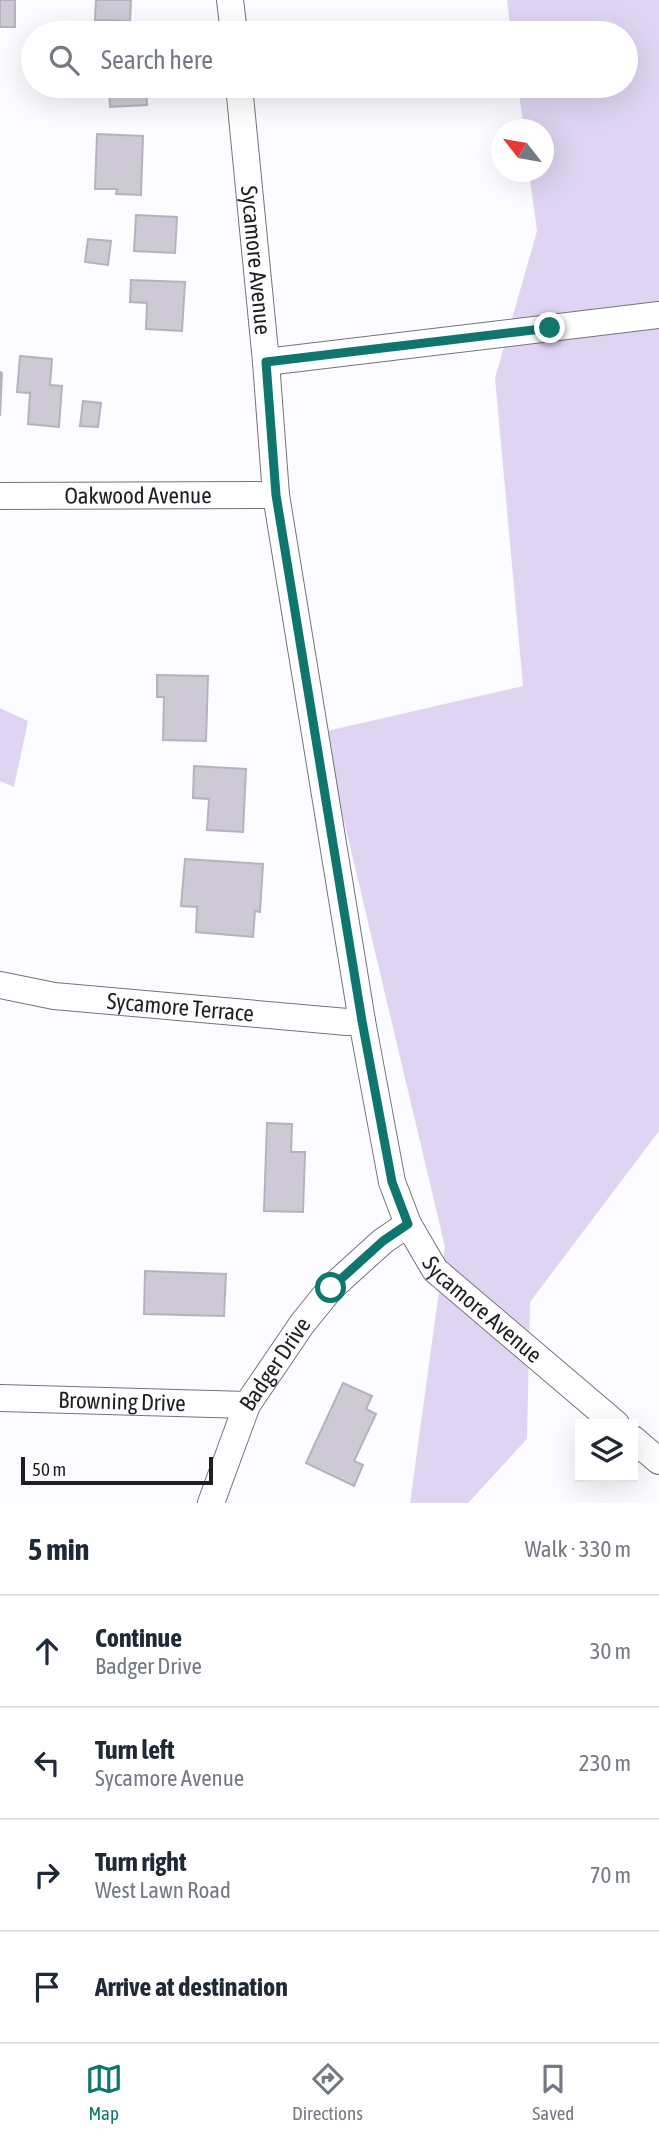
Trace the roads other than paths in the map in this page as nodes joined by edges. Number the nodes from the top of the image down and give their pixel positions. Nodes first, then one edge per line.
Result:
1 (230, 0) edge
2 (233, 21) edge
3 (240, 98) edge
4 (659, 315) edge
5 (266, 362) junction
6 (276, 495) junction
7 (0, 496) edge
8 (0, 985) edge
9 (362, 1021) junction
10 (408, 1224) junction
11 (0, 1398) edge
12 (247, 1405) junction
13 (610, 1419) edge
14 (638, 1442) edge
15 (659, 1461) edge
16 (211, 1503) edge

1 - 2 street
3 - 5 street, Sycamore Avenue
4 - 5 street
5 - 6 street, Sycamore Avenue
6 - 7 street, Oakwood Avenue
6 - 9 street, Sycamore Avenue
8 - 9 street, Sycamore Terrace
9 - 10 street, Sycamore Avenue
10 - 12 street, Badger Drive
10 - 13 street, Sycamore Avenue
11 - 12 street, Browning Drive
12 - 16 street, Badger Drive
14 - 15 street

